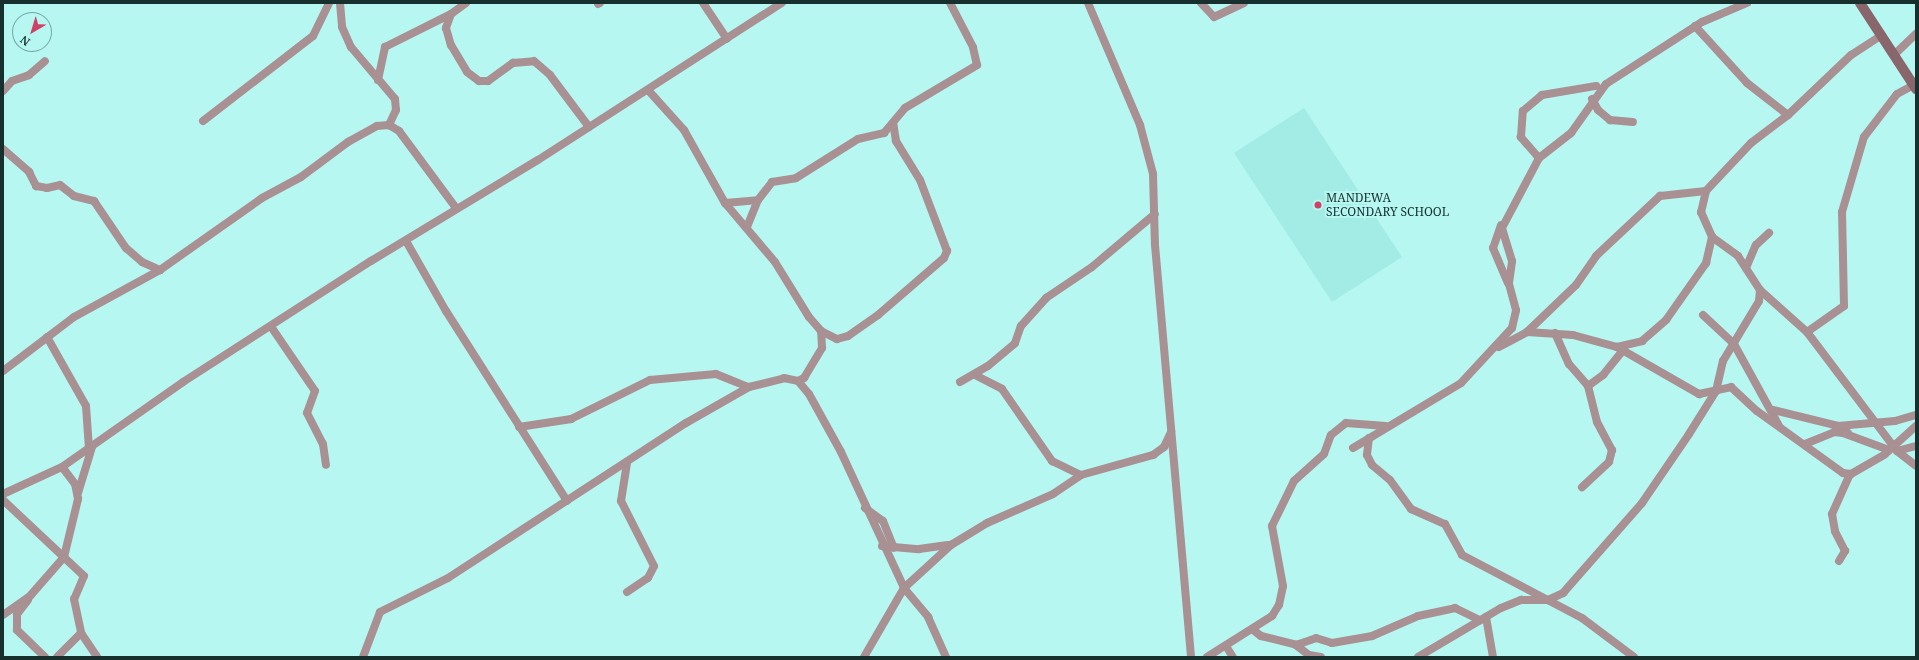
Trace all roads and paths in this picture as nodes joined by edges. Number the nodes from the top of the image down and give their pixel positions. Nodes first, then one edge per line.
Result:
1 (330, 3) edge
2 (340, 3) edge
3 (466, 3) edge
4 (703, 3) edge
5 (782, 3) edge
6 (950, 3) edge
7 (1088, 3) edge
8 (1201, 3) edge
9 (1244, 3) edge
10 (1747, 3) edge
11 (1860, 3) edge
12 (451, 14) junction
13 (1695, 26) junction
14 (1916, 34) edge
15 (1882, 35) junction
16 (727, 39) junction
17 (1895, 54) junction
18 (45, 61) dead end
19 (378, 80) junction
20 (1596, 86) dead end
21 (1915, 87) edge
22 (648, 90) junction
23 (3, 91) edge
24 (1592, 100) junction
25 (1788, 115) junction
26 (203, 121) dead end
27 (1632, 122) dead end
28 (893, 123) junction
29 (389, 124) junction
30 (588, 127) junction
31 (3, 149) edge
32 (1539, 158) junction
33 (1706, 191) junction
34 (758, 200) junction
35 (725, 203) junction
36 (456, 208) junction
37 (1155, 214) junction
38 (1502, 223) junction
39 (747, 226) junction
40 (1769, 233) dead end
41 (1712, 237) junction
42 (406, 241) junction
43 (1746, 268) junction
44 (160, 270) junction
45 (1509, 283) junction
46 (1760, 290) junction
47 (1703, 315) dead end
48 (272, 328) junction
49 (821, 331) junction
50 (1527, 332) junction
51 (1807, 332) junction
52 (1555, 333) junction
53 (47, 337) junction
54 (1734, 344) junction
55 (1620, 348) junction
56 (1496, 349) junction
57 (4, 369) edge
58 (975, 374) junction
59 (798, 381) junction
60 (960, 382) dead end
61 (1588, 386) junction
62 (750, 387) junction
63 (1716, 391) junction
64 (1773, 410) junction
65 (1916, 415) edge
66 (1877, 423) junction
67 (1386, 426) junction
68 (1779, 426) junction
69 (1838, 426) junction
70 (1916, 426) edge
71 (519, 427) junction
72 (1172, 430) junction
73 (1851, 436) junction
74 (1369, 438) junction
75 (1805, 444) junction
76 (1916, 446) edge
77 (91, 448) junction
78 (1353, 448) dead end
79 (1893, 449) junction
80 (627, 464) junction
81 (326, 465) dead end
82 (1916, 466) edge
83 (62, 467) junction
84 (1850, 474) junction
85 (1081, 475) junction
86 (1582, 487) dead end
87 (78, 493) junction
88 (3, 494) edge
89 (3, 500) edge
90 (567, 501) junction
91 (865, 508) junction
92 (951, 545) junction
93 (882, 546) junction
94 (894, 548) junction
95 (64, 556) junction
96 (1839, 561) dead end
97 (904, 588) junction
98 (626, 592) dead end
99 (30, 596) junction
100 (1548, 600) junction
101 (3, 615) edge
102 (1483, 618) junction
103 (1252, 629) junction
104 (81, 633) junction
105 (1296, 645) junction
106 (1226, 646) junction
107 (45, 657) edge
108 (57, 657) edge
109 (97, 657) edge
110 (363, 657) edge
111 (864, 657) edge
112 (946, 657) edge
113 (1191, 657) edge
114 (1207, 657) edge
115 (1234, 657) edge
116 (1321, 657) edge
117 (1418, 657) edge
118 (1493, 657) edge
119 (1634, 657) edge

1 - 26 street
2 - 19 street
3 - 12 street
4 - 16 street
5 - 16 street
6 - 28 street
7 - 37 street
8 - 9 street
10 - 13 street
11 - 15 main road
12 - 19 street
12 - 30 street
13 - 24 street
13 - 25 street
14 - 17 street
15 - 17 main road
15 - 25 street
16 - 22 street
17 - 21 main road
18 - 23 street
19 - 29 street
20 - 32 street
21 - 51 street
22 - 30 street
22 - 35 street
24 - 27 street
24 - 32 street
25 - 33 street
28 - 34 street
28 - 49 street
29 - 36 street
29 - 44 street
30 - 36 street
31 - 44 street
32 - 38 street
33 - 41 street
33 - 50 street
34 - 35 street
34 - 39 street
35 - 39 street
36 - 42 street
37 - 58 street
37 - 72 street
38 - 45 street
38 - 45 street
39 - 49 street
40 - 43 street
41 - 43 street
41 - 55 street
42 - 48 street
42 - 71 street
43 - 46 street
44 - 53 street
45 - 56 street
46 - 51 street
46 - 54 street
47 - 54 street
48 - 77 street
48 - 81 street
49 - 59 street
50 - 52 street
50 - 56 street
51 - 66 street
52 - 55 street
52 - 61 street
53 - 57 street
53 - 77 street
54 - 63 street
54 - 64 street
55 - 61 street
55 - 63 street
56 - 67 street
58 - 60 street
58 - 85 street
59 - 62 street
59 - 91 street
61 - 86 street
62 - 71 street
62 - 80 street
63 - 68 street
63 - 100 street
64 - 68 street
64 - 69 street
65 - 66 street
66 - 69 street
66 - 79 street
67 - 74 street
67 - 103 street
68 - 75 street
69 - 73 street
70 - 79 street
71 - 90 street
72 - 85 street
72 - 113 street
73 - 75 street
73 - 79 street
74 - 78 street
74 - 100 street
75 - 84 street
76 - 79 street
77 - 83 street
77 - 87 street
79 - 82 street
79 - 84 street
80 - 90 street
80 - 98 street
83 - 87 street
83 - 88 street
84 - 96 street
85 - 92 street
87 - 95 street
89 - 95 street
90 - 110 street
91 - 93 street
91 - 94 street
92 - 94 street
92 - 97 street
93 - 94 street
93 - 97 street
95 - 99 street
95 - 104 street
97 - 111 street
97 - 112 street
99 - 101 street
99 - 107 street
100 - 102 street
100 - 119 street
102 - 105 street
102 - 117 street
102 - 118 street
103 - 105 street
103 - 106 street
104 - 108 street
104 - 109 street
105 - 116 street
106 - 114 street
106 - 115 street

